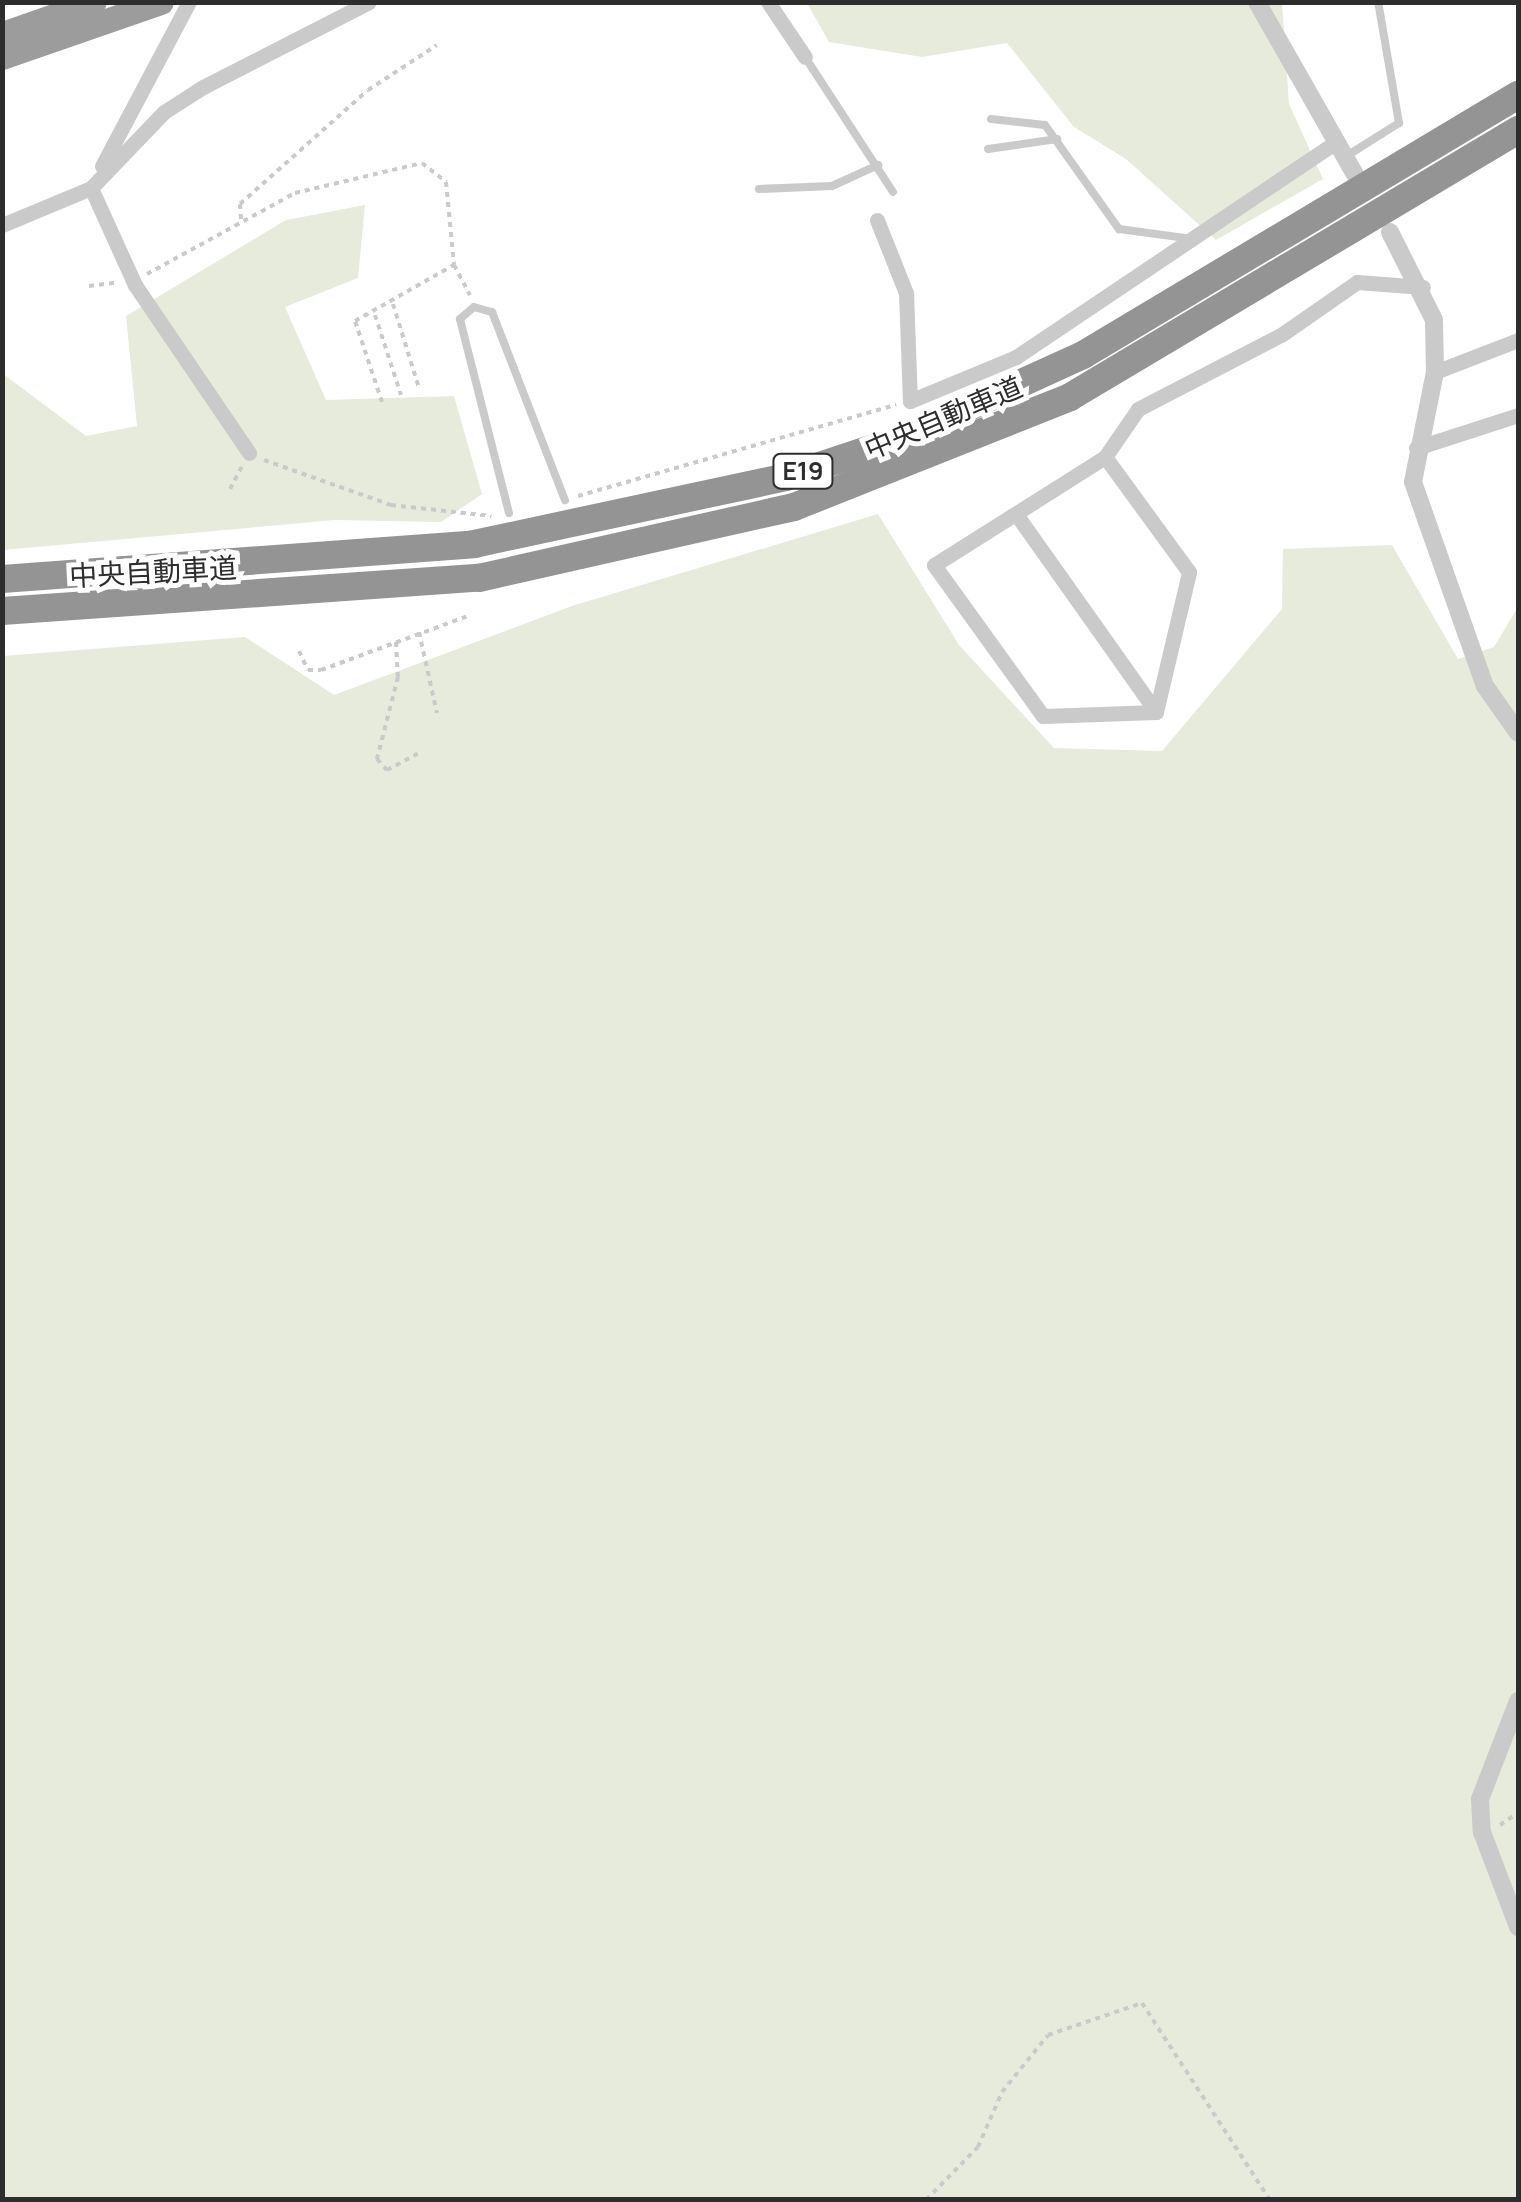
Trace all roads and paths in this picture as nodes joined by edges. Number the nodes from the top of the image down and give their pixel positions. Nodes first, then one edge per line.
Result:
1 (94, 2) edge
2 (160, 2) edge
3 (188, 2) edge
4 (369, 2) edge
5 (768, 2) edge
6 (1257, 2) edge
7 (1378, 2) edge
8 (2, 34) edge
9 (437, 45) dead end
10 (2, 57) edge
11 (806, 57) joint
12 (1518, 95) edge
13 (991, 119) dead end
14 (1518, 130) edge
15 (1057, 139) junction
16 (988, 149) dead end
17 (1345, 157) junction
18 (878, 166) junction
19 (91, 188) junction
20 (759, 189) dead end
21 (893, 192) dead end
22 (241, 219) junction
23 (878, 220) dead end
24 (2, 226) edge
25 (1390, 232) dead end
26 (1186, 238) junction
27 (454, 265) junction
28 (134, 281) junction
29 (90, 286) dead end
30 (1423, 287) junction
31 (393, 304) junction
32 (474, 307) junction
33 (375, 315) junction
34 (1518, 340) edge
35 (1434, 372) junction
36 (419, 388) dead end
37 (401, 395) dead end
38 (382, 402) dead end
39 (1518, 415) edge
40 (1416, 448) junction
41 (248, 453) dead end
42 (1105, 457) junction
43 (566, 500) dead end
44 (509, 513) dead end
45 (1016, 514) junction
46 (2, 579) edge
47 (2, 611) edge
48 (468, 616) dead end
49 (420, 632) junction
50 (396, 642) junction
51 (299, 650) dead end
52 (1156, 712) junction
53 (438, 713) dead end
54 (1518, 733) edge
55 (419, 753) dead end
56 (1518, 1701) edge
57 (1518, 1926) edge
58 (926, 2200) edge
59 (1270, 2200) edge

1 - 8 highway
2 - 10 highway
3 - 19 street
4 - 19 street
5 - 11 street
6 - 17 street
7 - 17 lane
9 - 22 path
11 - 18 lane
12 - 46 highway, 中央自動車道 / E19
13 - 15 lane
14 - 47 highway, 中央自動車道 / E19
15 - 16 lane
15 - 26 lane
17 - 26 street
18 - 20 lane
18 - 21 lane
19 - 24 street
19 - 28 street
22 - 27 path
22 - 28 path
23 - 26 street
25 - 30 street
27 - 31 path
27 - 32 path
28 - 29 path
28 - 41 street
30 - 35 street
30 - 42 street
31 - 33 path
31 - 36 path
32 - 43 lane
32 - 44 lane
33 - 37 path
33 - 38 path
34 - 35 street
35 - 40 street
39 - 40 street
40 - 54 street
42 - 45 street
42 - 52 street
45 - 52 street
45 - 52 street
48 - 49 path
49 - 50 path
49 - 53 path
50 - 51 path
50 - 55 path
56 - 57 street
58 - 59 path

